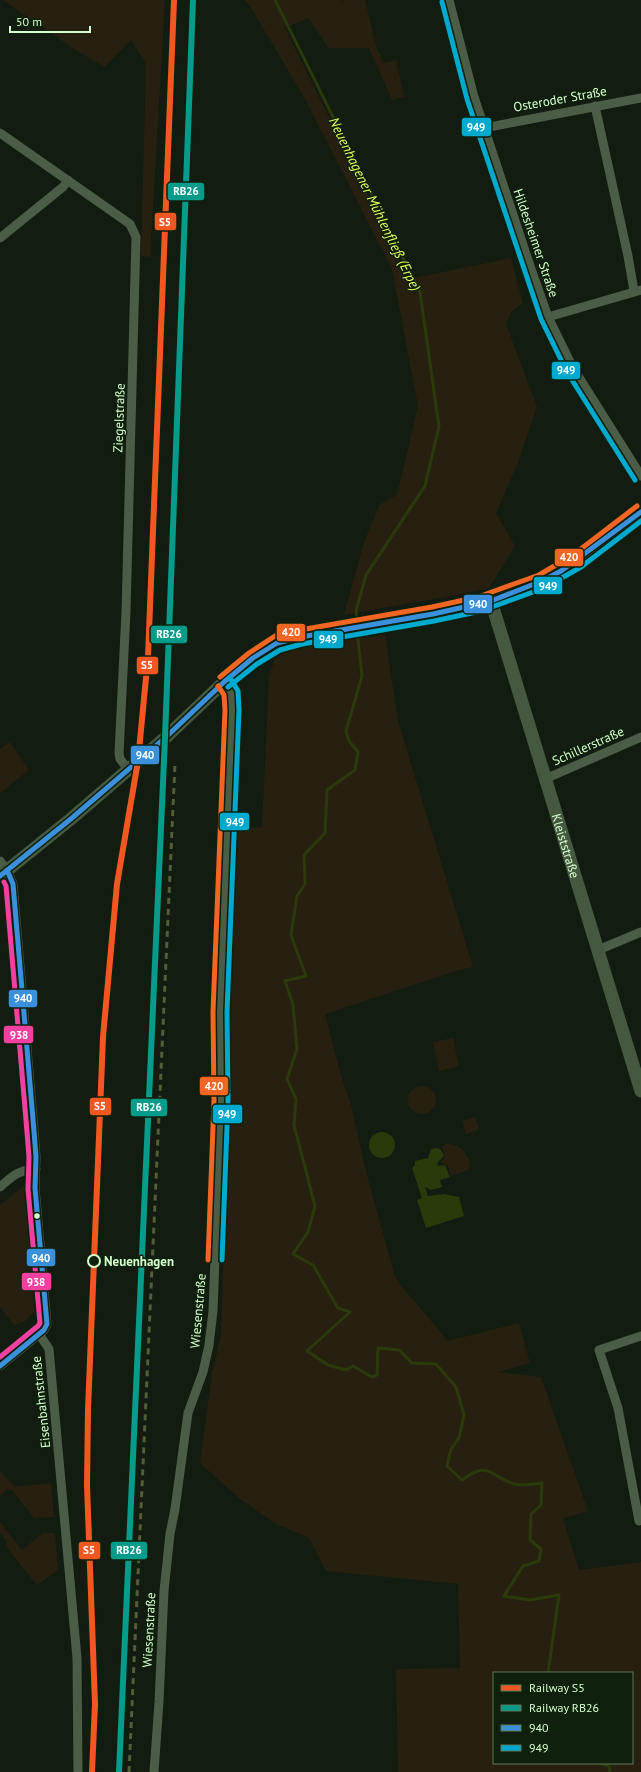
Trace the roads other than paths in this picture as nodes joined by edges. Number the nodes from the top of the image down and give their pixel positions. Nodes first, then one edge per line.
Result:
1 (449, 0) edge
2 (641, 98) edge
3 (595, 106) junction
4 (484, 128) junction
5 (0, 133) edge
6 (68, 180) junction
7 (0, 238) edge
8 (638, 290) edge
9 (548, 317) junction
10 (641, 476) edge
11 (641, 512) edge
12 (491, 601) junction
13 (224, 682) junction
14 (641, 737) edge
15 (128, 769) junction
16 (545, 778) junction
17 (2, 869) edge
18 (641, 932) edge
19 (598, 950) junction
20 (640, 1084) edge
21 (36, 1169) junction
22 (0, 1187) edge
23 (39, 1334) junction
24 (641, 1336) edge
25 (0, 1366) edge
26 (639, 1521) dead end
27 (78, 1772) edge
28 (154, 1772) edge

1 - 4 street, Hildesheimer Straße
2 - 3 street, Osteroder Straße
3 - 4 street, Osteroder Straße
3 - 8 street
4 - 9 street, Hildesheimer Straße
5 - 6 street, Ziegelstraße
6 - 7 street
6 - 15 street, Ziegelstraße
8 - 9 street
9 - 10 street, Hildesheimer Straße
11 - 12 main road
12 - 13 main road
12 - 16 main road, Kleiststraße
13 - 15 main road
13 - 28 street, Wiesenstraße
14 - 16 street, Schillerstraße
15 - 17 main road
16 - 19 main road, Kleiststraße
17 - 21 street
18 - 19 street
19 - 20 main road, Kleiststraße
21 - 22 street
21 - 23 street
23 - 25 street
23 - 27 street, Eisenbahnstraße
24 - 26 street

